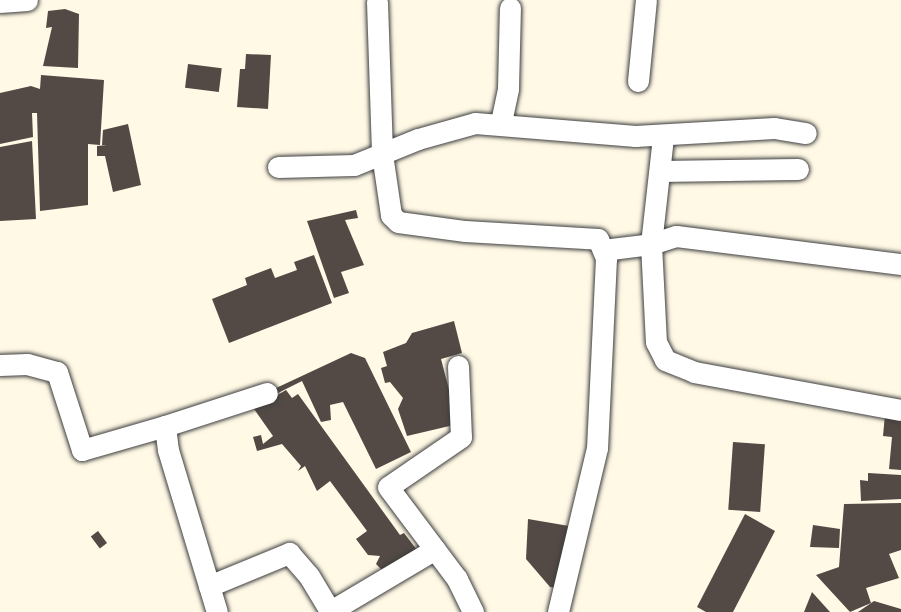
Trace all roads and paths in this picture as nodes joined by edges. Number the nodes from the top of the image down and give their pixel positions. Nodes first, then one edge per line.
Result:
1 (27, 0) edge
2 (646, 0) edge
3 (0, 2) edge
4 (377, 2) edge
5 (510, 8) dead end
6 (638, 81) dead end
7 (501, 122) junction
8 (806, 133) dead end
9 (663, 137) junction
10 (382, 154) junction
11 (278, 167) dead end
12 (798, 169) dead end
13 (660, 171) junction
14 (651, 244) junction
15 (603, 250) junction
16 (901, 264) edge
17 (0, 365) edge
18 (458, 366) dead end
19 (267, 393) dead end
20 (901, 410) edge
21 (165, 426) junction
22 (435, 549) junction
23 (209, 586) junction
24 (217, 612) edge
25 (329, 612) edge
26 (473, 612) edge
27 (558, 612) edge

1 - 3 street
2 - 6 street
4 - 10 street
5 - 7 street
7 - 9 street
7 - 10 street
8 - 9 street
9 - 13 street
10 - 11 street
10 - 15 street
12 - 13 street
13 - 14 street
14 - 15 street
14 - 16 street
14 - 20 street
15 - 27 street
17 - 21 street
18 - 22 street
19 - 21 street
21 - 23 street
22 - 25 street
22 - 26 street
23 - 24 street
23 - 25 street

